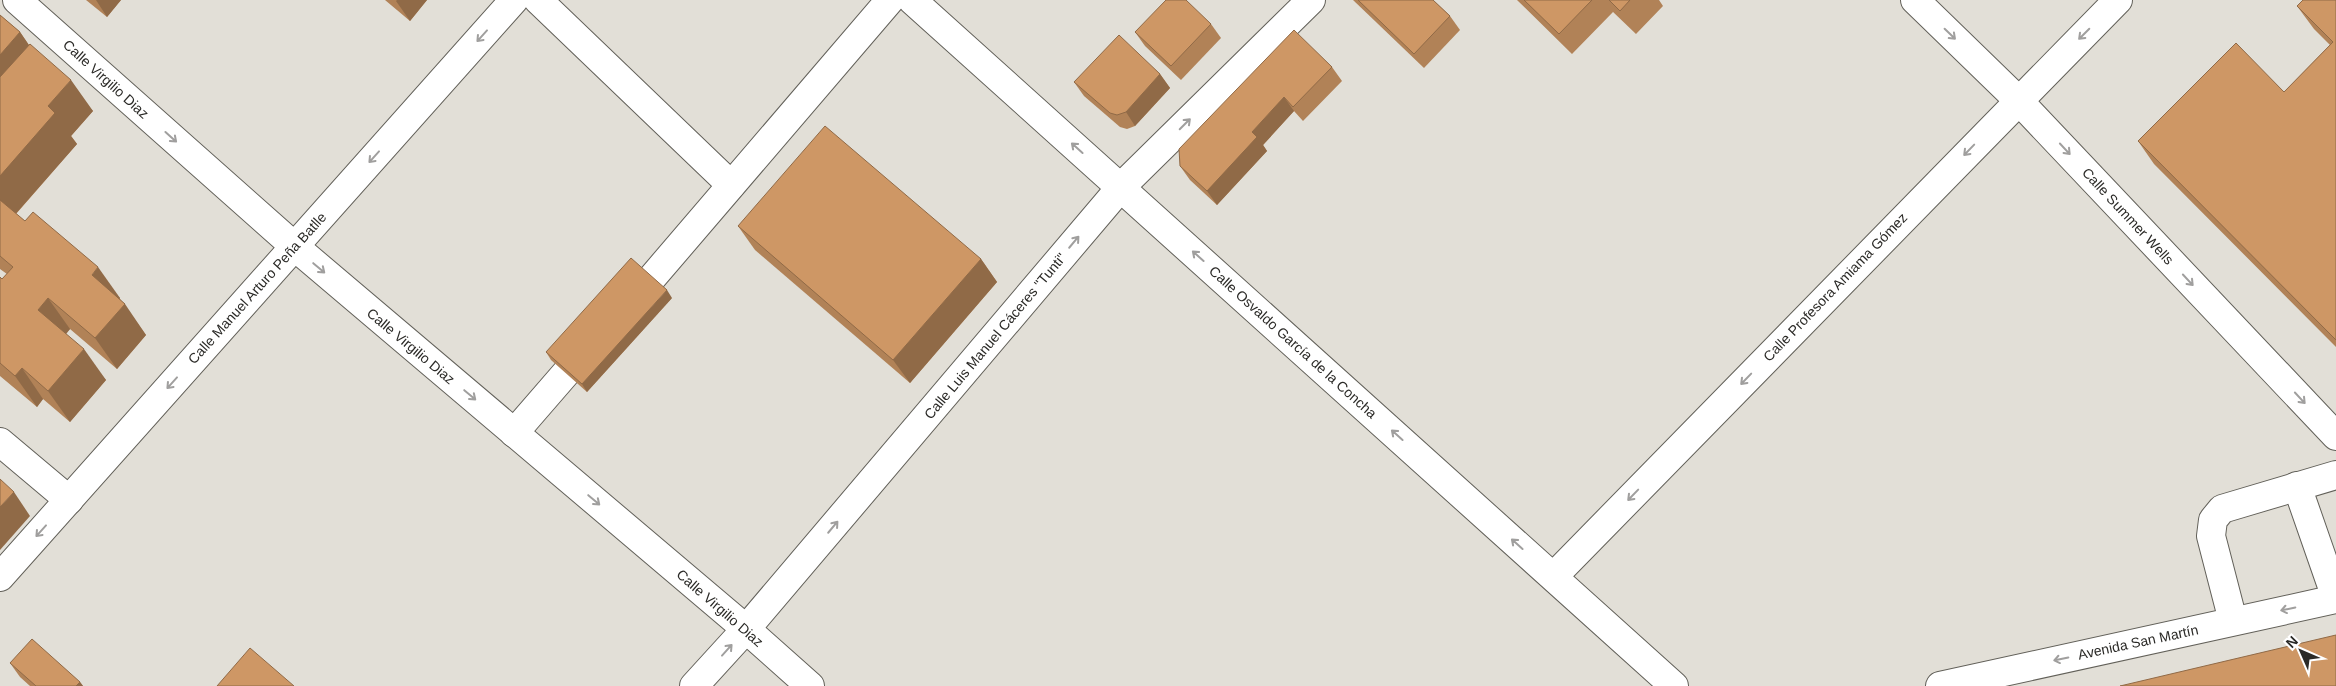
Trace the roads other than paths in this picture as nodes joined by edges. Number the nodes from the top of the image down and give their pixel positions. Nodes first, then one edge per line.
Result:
1 (17, 0) edge
2 (514, 0) edge
3 (538, 0) edge
4 (890, 0) edge
5 (912, 0) edge
6 (1311, 0) edge
7 (1915, 0) edge
8 (2118, 0) edge
9 (2018, 100) junction
10 (731, 185) junction
11 (1121, 187) junction
12 (294, 246) junction
13 (651, 279) edge
14 (566, 373) edge
15 (514, 432) junction
16 (2336, 436) edge
17 (0, 442) edge
18 (2336, 475) edge
19 (2297, 486) junction
20 (68, 500) junction
21 (1554, 576) junction
22 (0, 577) edge
23 (2336, 599) edge
24 (2233, 621) junction
25 (746, 629) junction
26 (694, 686) edge
27 (810, 686) edge
28 (1674, 686) edge
29 (1940, 686) edge

1 -> 12 street, Calle Virgilio Diaz
2 -> 12 street, Calle Manuel Arturo Peña Batlle
3 - 10 street
4 - 10 street
11 -> 5 street, Calle Osvaldo García de la Concha
11 -> 6 street, Calle Luis Manuel Cáceres "Tunti"
7 -> 9 street, Calle Summer Wells
8 -> 9 street, Calle Profesora Amiama Gómez
9 -> 16 street, Calle Summer Wells
9 -> 21 street, Calle Profesora Amiama Gómez
10 - 13 street
21 -> 11 street, Calle Osvaldo García de la Concha
25 -> 11 street, Calle Luis Manuel Cáceres "Tunti"
12 -> 15 street, Calle Virgilio Diaz
12 -> 20 street, Calle Manuel Arturo Peña Batlle
14 - 15 street
15 -> 25 street, Calle Virgilio Diaz
17 - 20 street
18 - 19 street
19 - 23 street
19 - 24 street
20 -> 22 street, Calle Manuel Arturo Peña Batlle
21 - 28 street, Calle Osvaldo García de la Concha
23 -> 24 street, Avenida San Martín
24 -> 29 street, Avenida San Martín
26 -> 25 street, Calle Luis Manuel Cáceres "Tunti"
25 - 27 street, Calle Virgilio Diaz

